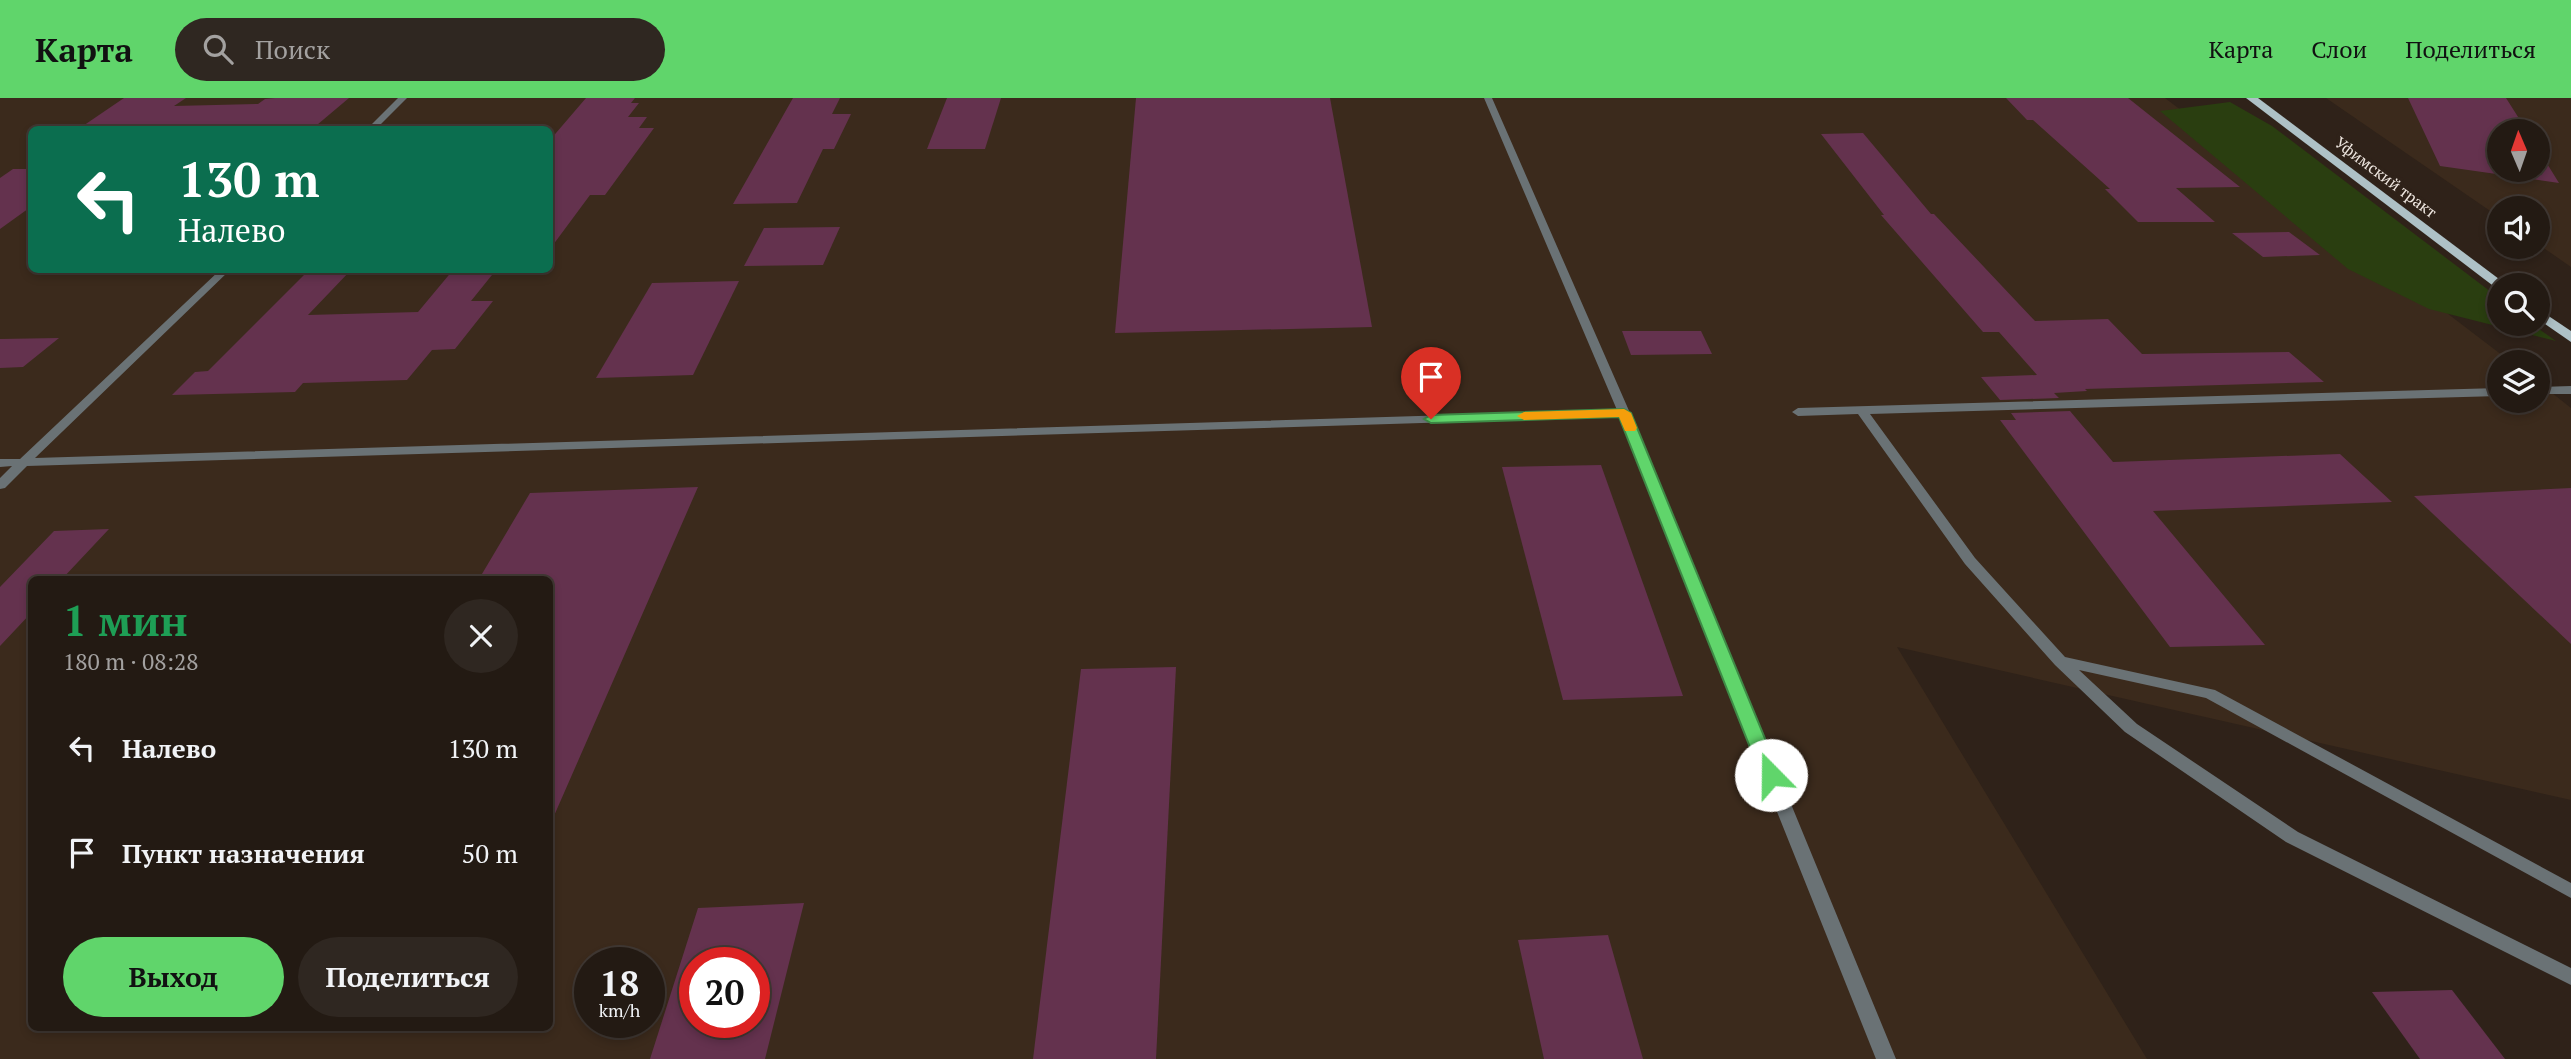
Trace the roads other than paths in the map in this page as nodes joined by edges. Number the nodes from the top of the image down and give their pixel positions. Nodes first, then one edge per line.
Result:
1 (403, 98) edge
2 (1488, 98) edge
3 (2251, 98) edge
4 (374, 126) edge
5 (222, 273) edge
6 (2487, 275) edge
7 (2550, 322) edge
8 (2571, 338) edge
9 (2571, 390) edge
10 (2550, 391) edge
11 (2487, 392) edge
12 (1861, 410) junction
13 (1798, 412) dead end
14 (1624, 413) junction
15 (0, 463) edge
16 (25, 463) junction
17 (0, 485) edge
18 (2060, 661) junction
19 (2571, 891) edge
20 (2571, 977) edge
21 (1886, 1059) edge

1 - 4 lane
2 - 14 lane
3 - 6 main road, Уфимский тракт
5 - 16 lane
7 - 8 main road
9 - 10 lane
11 - 12 lane
12 - 13 lane
12 - 18 lane
14 - 16 lane
14 - 21 lane
15 - 16 lane
16 - 17 lane
18 - 19 lane
18 - 20 lane

